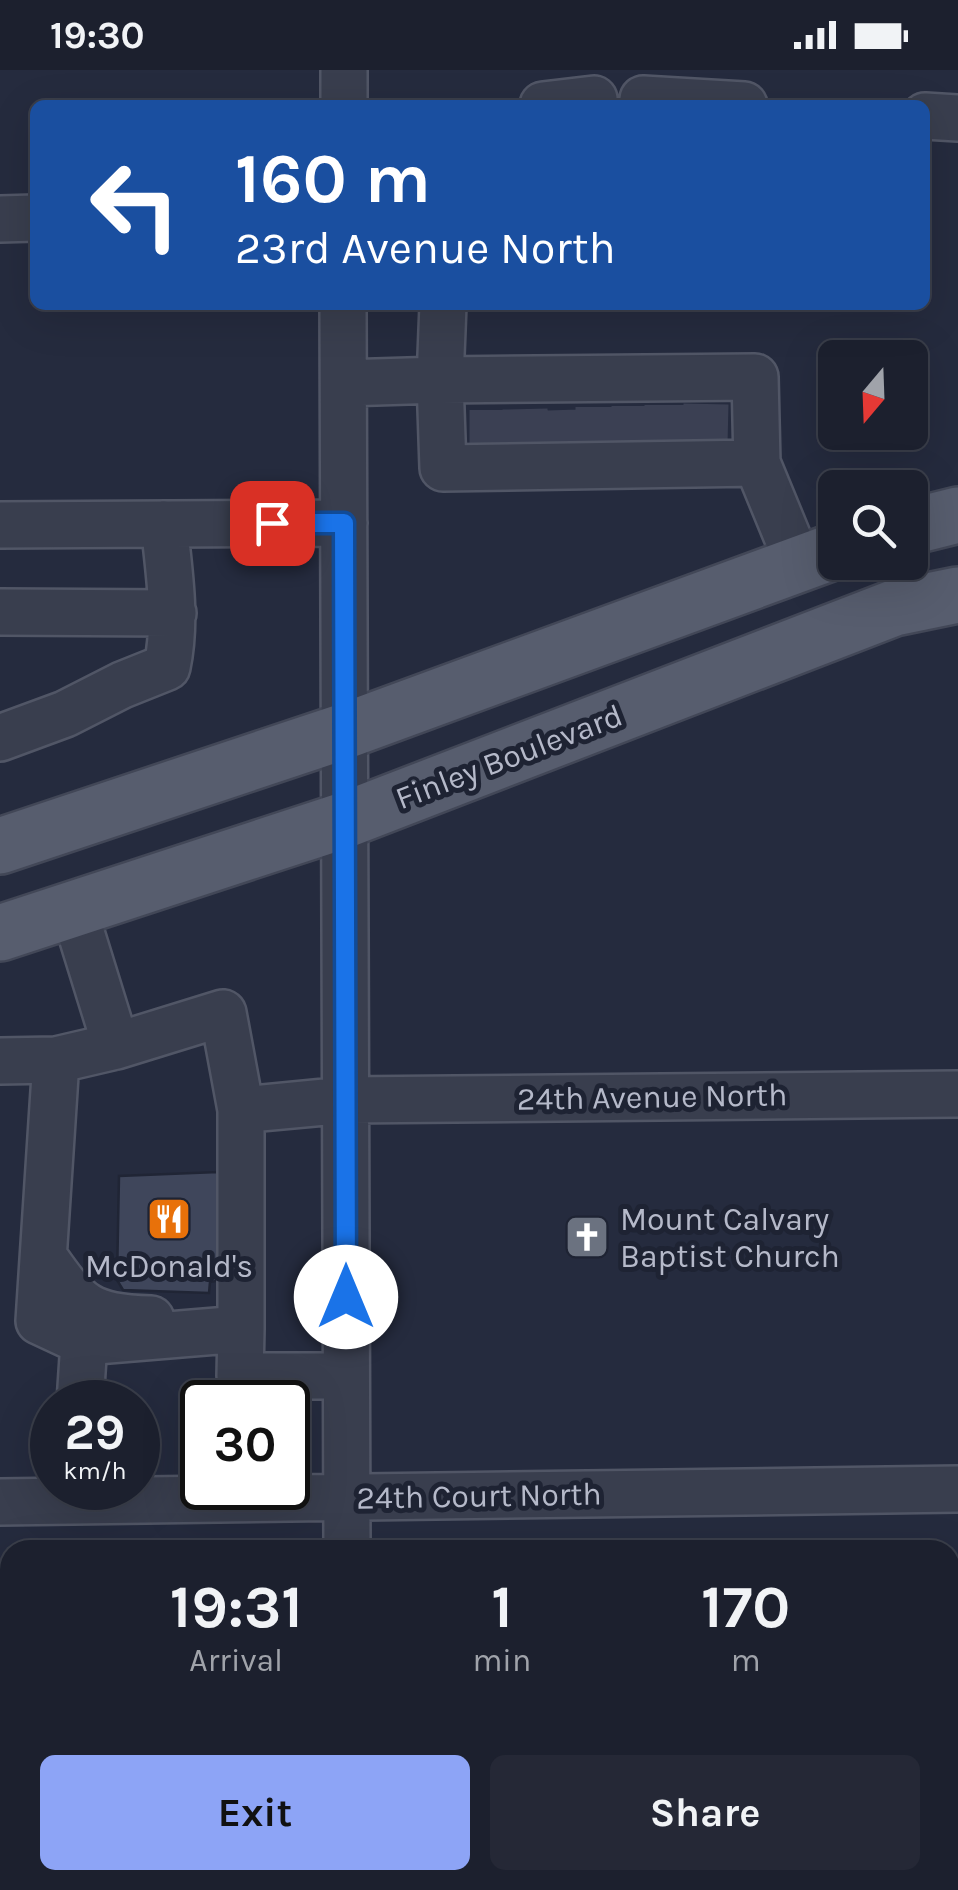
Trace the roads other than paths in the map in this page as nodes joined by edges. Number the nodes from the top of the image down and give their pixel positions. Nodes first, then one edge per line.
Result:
1 (344, 70) edge
2 (594, 99) dead end
3 (344, 100) edge
4 (586, 100) edge
5 (930, 116) edge
6 (958, 118) edge
7 (0, 218) edge
8 (30, 218) edge
9 (343, 310) edge
10 (443, 310) edge
11 (440, 380) junction
12 (344, 383) junction
13 (598, 424) junction
14 (757, 463) junction
15 (958, 515) edge
16 (928, 522) edge
17 (344, 523) junction
18 (164, 524) junction
19 (0, 525) edge
20 (817, 558) edge
21 (958, 594) edge
22 (0, 612) edge
23 (172, 613) junction
24 (345, 731) junction
25 (0, 738) edge
26 (345, 820) junction
27 (0, 846) edge
28 (73, 907) junction
29 (0, 933) edge
30 (116, 1046) junction
31 (56, 1060) junction
32 (0, 1061) edge
33 (958, 1094) edge
34 (346, 1100) junction
35 (240, 1127) junction
36 (44, 1257) junction
37 (242, 1329) junction
38 (84, 1342) junction
39 (346, 1376) junction
40 (81, 1380) edge
41 (958, 1489) edge
42 (160, 1495) edge
43 (346, 1497) junction
44 (30, 1499) edge
45 (0, 1502) edge
46 (347, 1540) edge

1 - 3 street
2 - 4 street
5 - 6 street
7 - 8 street
9 - 12 street
10 - 11 street
11 - 12 street
11 - 13 street
11 - 13 street
12 - 17 street
13 - 14 street
13 - 14 street
14 - 20 street
15 - 16 main road
17 - 18 street
17 - 24 street
18 - 19 street
18 - 23 street
20 - 24 main road
21 - 26 main road, Finley Boulevard
22 - 23 street
23 - 25 street
24 - 26 street
24 - 27 main road
26 - 28 main road, Finley Boulevard
26 - 34 street
28 - 29 main road, Finley Boulevard
28 - 30 street
30 - 31 street
30 - 35 street
31 - 32 street
31 - 36 street
33 - 34 street, 24th Avenue North
34 - 35 street, 24th Avenue North
34 - 39 street
35 - 36 street
35 - 37 street
36 - 38 street
37 - 38 street
37 - 39 street
38 - 40 street
39 - 43 street
41 - 43 street, 24th Court North
42 - 43 street, 24th Court North
43 - 46 street
44 - 45 street, 24th Court North

